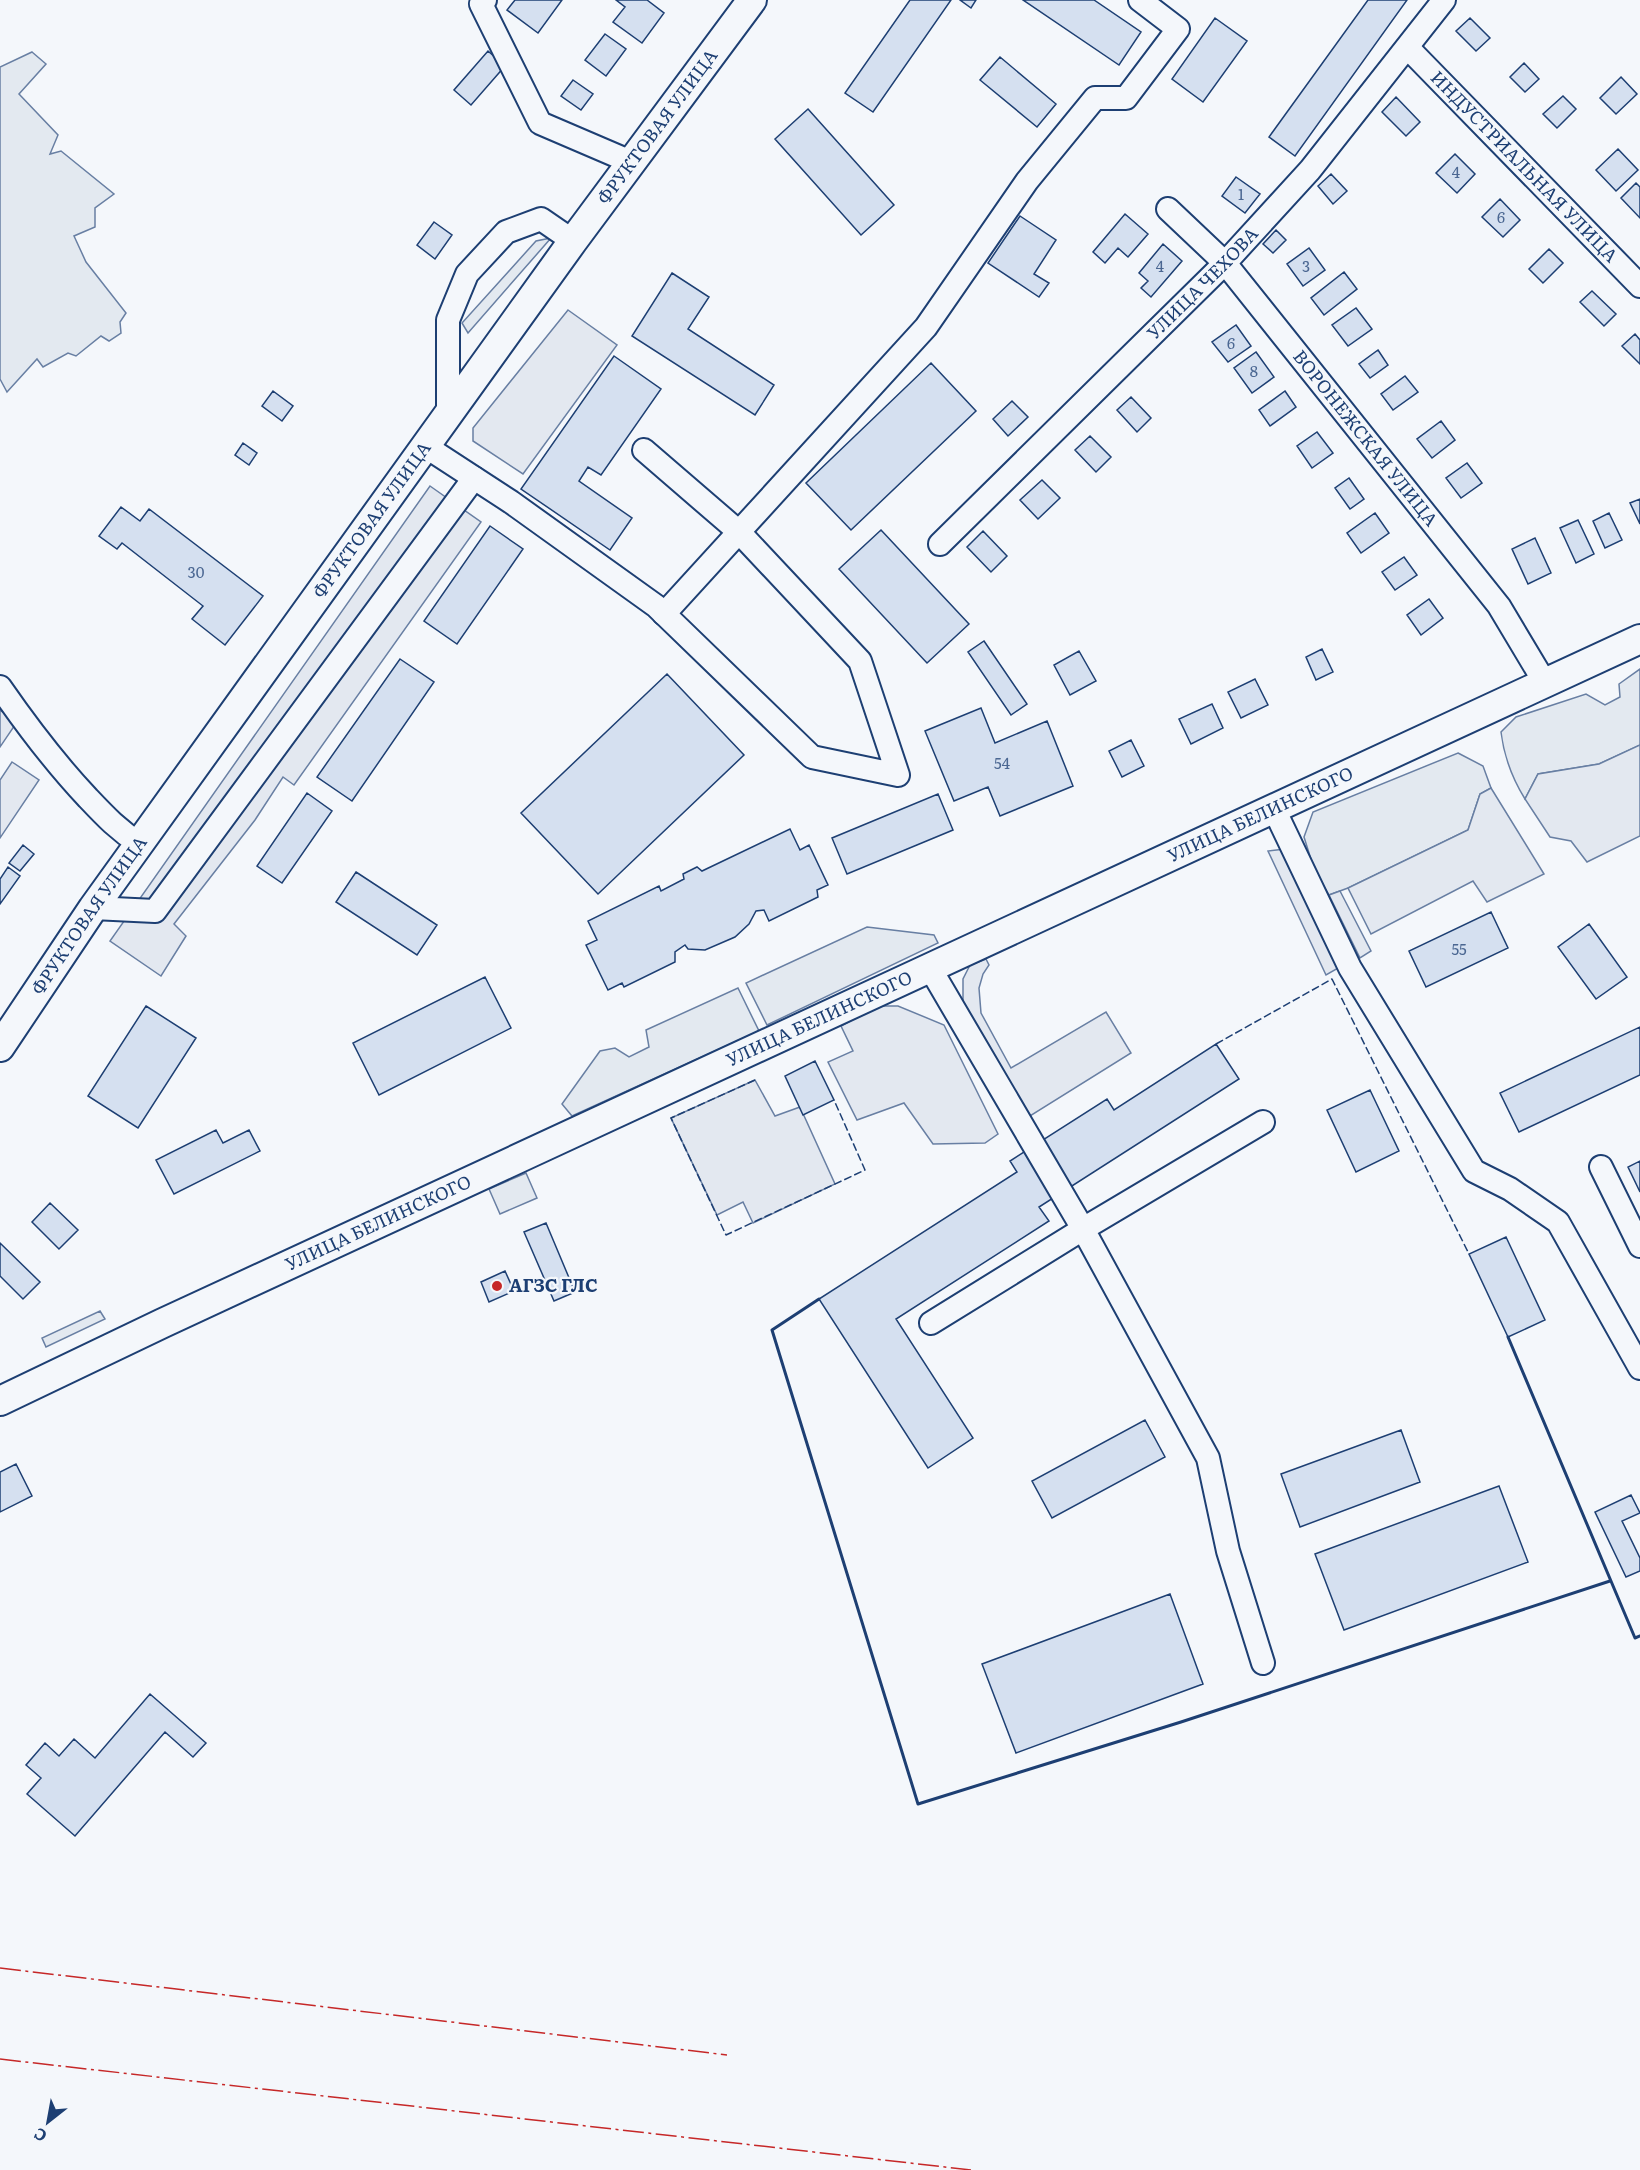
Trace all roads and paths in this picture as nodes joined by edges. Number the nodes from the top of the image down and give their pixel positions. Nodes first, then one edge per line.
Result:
1 (485, 0) edge
2 (752, 0) edge
3 (1140, 0) edge
4 (1444, 0) edge
5 (1408, 48) junction
6 (631, 162) junction
7 (1168, 209) dead end
8 (573, 241) junction
9 (1225, 263) junction
10 (1640, 286) edge
11 (448, 414) junction
12 (425, 446) junction
13 (644, 450) dead end
14 (474, 478) junction
15 (739, 532) junction
16 (940, 544) dead end
17 (664, 614) junction
18 (1640, 639) edge
19 (1545, 683) junction
20 (0, 687) edge
21 (1274, 809) junction
22 (140, 844) junction
23 (93, 908) junction
24 (930, 968) junction
25 (0, 1047) edge
26 (1263, 1122) dead end
27 (1601, 1167) dead end
28 (1083, 1229) junction
29 (1640, 1246) edge
30 (931, 1323) dead end
31 (1640, 1368) edge
32 (0, 1401) edge
33 (1263, 1663) dead end

1 - 6 street
2 - 6 main road, ФРУКТОВАЯ УЛИЦА
3 - 15 street
4 - 5 street, УЛИЦА ЧЕХОВА
5 - 9 street, УЛИЦА ЧЕХОВА
5 - 10 street, ИНДУСТРИАЛЬНАЯ УЛИЦА
6 - 8 main road, ФРУКТОВАЯ УЛИЦА
7 - 9 street, ВОРОНЕЖСКАЯ УЛИЦА
8 - 11 main road, ФРУКТОВАЯ УЛИЦА
8 - 11 street
9 - 16 street, УЛИЦА ЧЕХОВА
9 - 19 street, ВОРОНЕЖСКАЯ УЛИЦА
11 - 12 main road, ФРУКТОВАЯ УЛИЦА
12 - 14 street
12 - 22 main road, ФРУКТОВАЯ УЛИЦА
13 - 15 street
14 - 17 street
14 - 23 street
15 - 17 street
15 - 17 street
18 - 19 main road, УЛИЦА БЕЛИНСКОГО
19 - 21 main road, УЛИЦА БЕЛИНСКОГО
20 - 22 street
21 - 24 main road, УЛИЦА БЕЛИНСКОГО
21 - 31 street
22 - 23 main road, ФРУКТОВАЯ УЛИЦА
23 - 25 main road, ФРУКТОВАЯ УЛИЦА
24 - 28 street
24 - 32 main road, УЛИЦА БЕЛИНСКОГО
26 - 28 street
27 - 29 street
28 - 30 street
28 - 33 street

